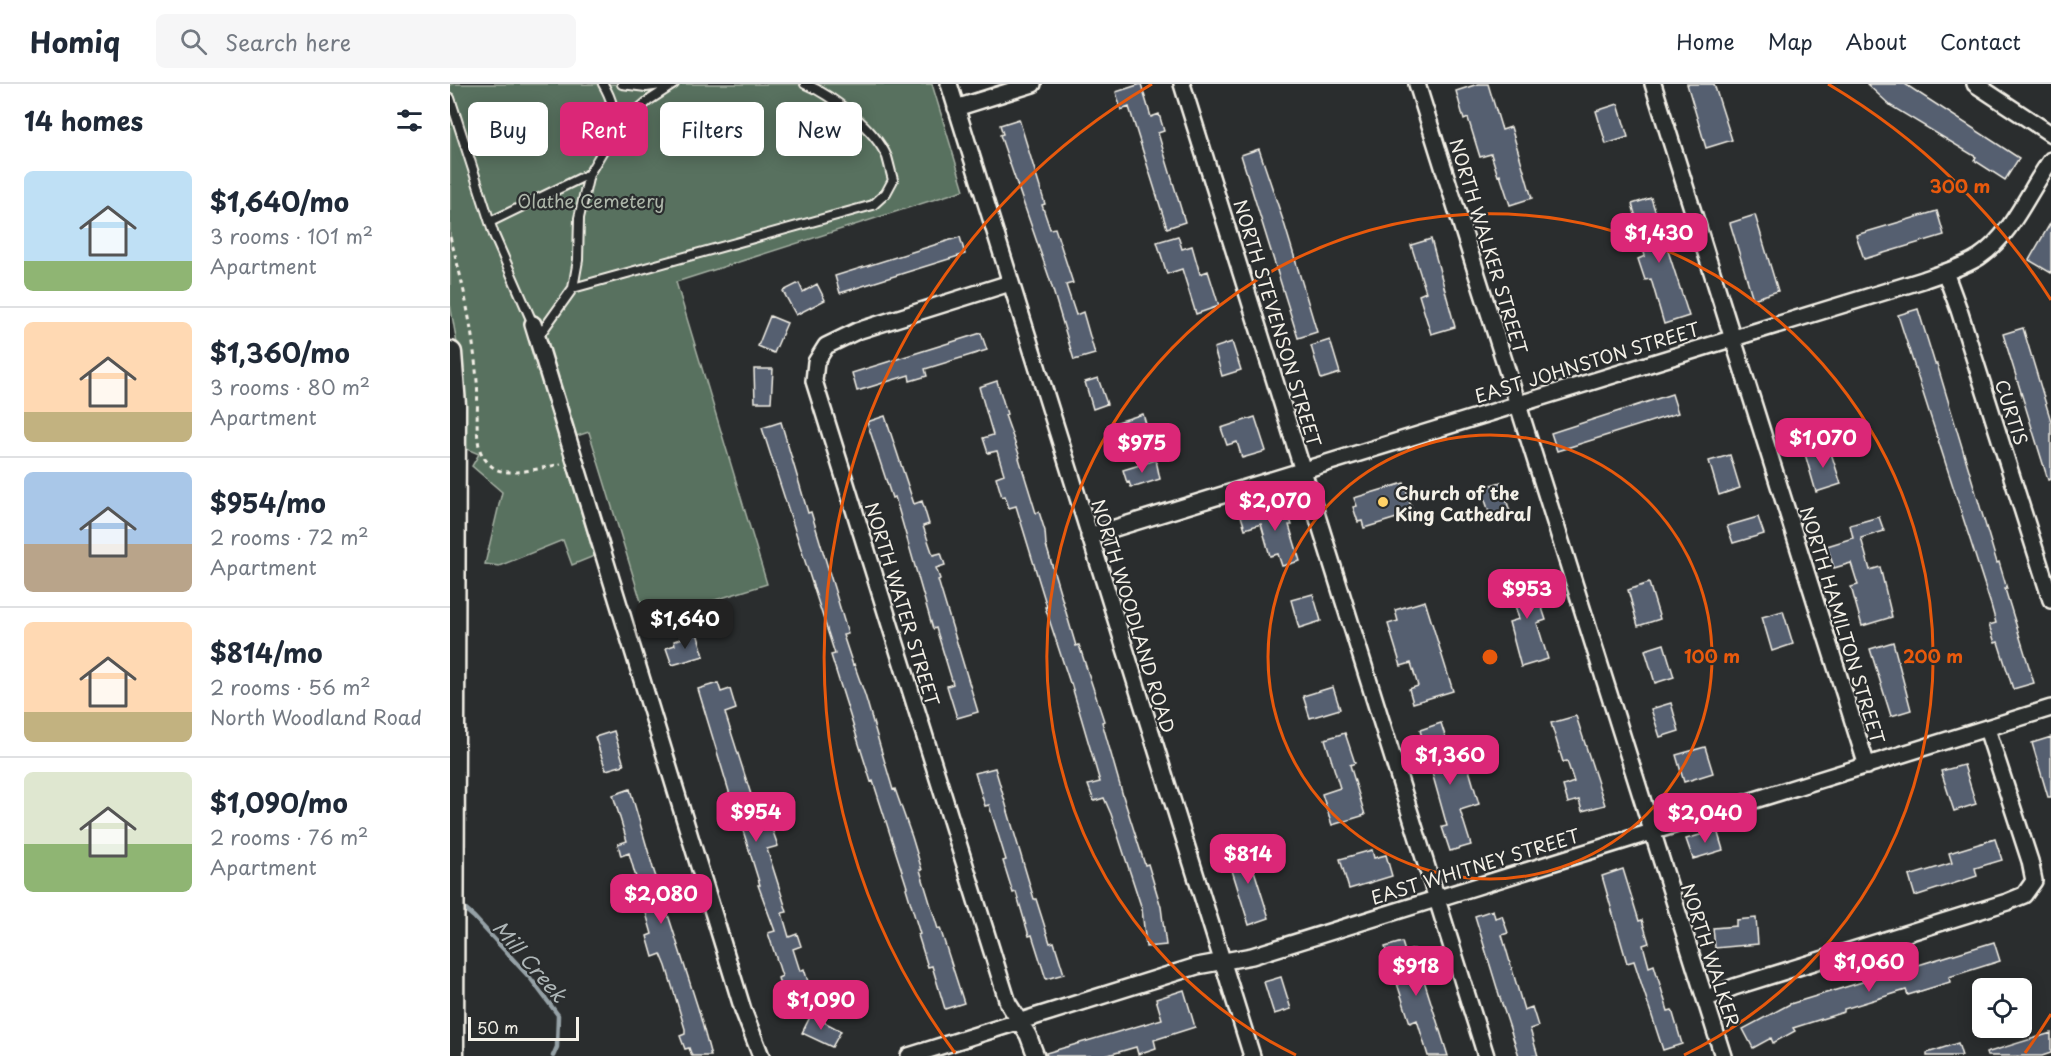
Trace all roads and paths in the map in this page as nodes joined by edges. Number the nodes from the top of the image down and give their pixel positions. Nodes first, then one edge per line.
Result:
1 (603, 84) edge
2 (622, 84) edge
3 (671, 84) edge
4 (805, 84) edge
5 (949, 84) edge
6 (1034, 84) edge
7 (1182, 84) edge
8 (1417, 84) edge
9 (1653, 84) edge
10 (1975, 84) edge
11 (450, 98) edge
12 (612, 102) edge
13 (647, 102) edge
14 (956, 108) junction
15 (2051, 134) edge
16 (600, 156) edge
17 (2051, 160) edge
18 (589, 174) junction
19 (490, 222) junction
20 (450, 237) edge
21 (1945, 272) junction
22 (1010, 283) junction
23 (573, 288) junction
24 (535, 331) junction
25 (1733, 337) junction
26 (450, 353) edge
27 (1518, 404) junction
28 (575, 462) junction
29 (1303, 469) junction
30 (1089, 536) junction
31 (2051, 600) edge
32 (2051, 708) edge
33 (1986, 729) junction
34 (1867, 765) junction
35 (1652, 832) junction
36 (1437, 898) junction
37 (1222, 962) junction
38 (1705, 999) junction
39 (1020, 1021) junction
40 (452, 1056) edge
41 (761, 1056) edge
42 (909, 1056) edge
43 (1036, 1056) edge
44 (1252, 1056) edge
45 (1486, 1056) edge
46 (1723, 1056) edge

1 - 12 lane
2 - 3 lane
3 - 13 lane
4 - 23 lane
5 - 14 street, NORTH WOODLAND ROAD
6 - 14 street
7 - 29 street, NORTH STEVENSON STREET
8 - 27 street, NORTH WALKER STREET
9 - 25 street, NORTH HAMILTON STREET
10 - 15 street
11 - 19 lane
14 - 22 street, NORTH WOODLAND ROAD
16 - 18 lane
17 - 21 street, EAST JOHNSTON STREET
18 - 19 lane
18 - 23 lane
19 - 24 lane
20 - 28 path
21 - 25 street, EAST JOHNSTON STREET
21 - 31 street, CURTIS
22 - 30 street, NORTH WOODLAND ROAD
22 - 39 street, NORTH WATER STREET
23 - 24 lane
24 - 28 street
25 - 27 street, EAST JOHNSTON STREET
25 - 34 street, NORTH HAMILTON STREET
26 - 40 main road
27 - 29 street, EAST JOHNSTON STREET
27 - 35 street, NORTH WALKER STREET
28 - 41 street
29 - 30 street, EAST JOHNSTON STREET
29 - 36 street, NORTH STEVENSON STREET
30 - 37 street, NORTH WOODLAND ROAD
32 - 33 street, EAST WHITNEY STREET
33 - 34 street, EAST WHITNEY STREET
33 - 38 street
34 - 35 street, EAST WHITNEY STREET
35 - 36 street, EAST WHITNEY STREET
35 - 38 street, NORTH WALKER
36 - 37 street, EAST WHITNEY STREET
36 - 45 street, NORTH STEVENSON STREET
37 - 39 street, EAST WHITNEY STREET
37 - 44 street, NORTH WOODLAND ROAD
38 - 46 street, NORTH WALKER
39 - 42 street, EAST WHITNEY STREET
39 - 43 street, NORTH WATER STREET

